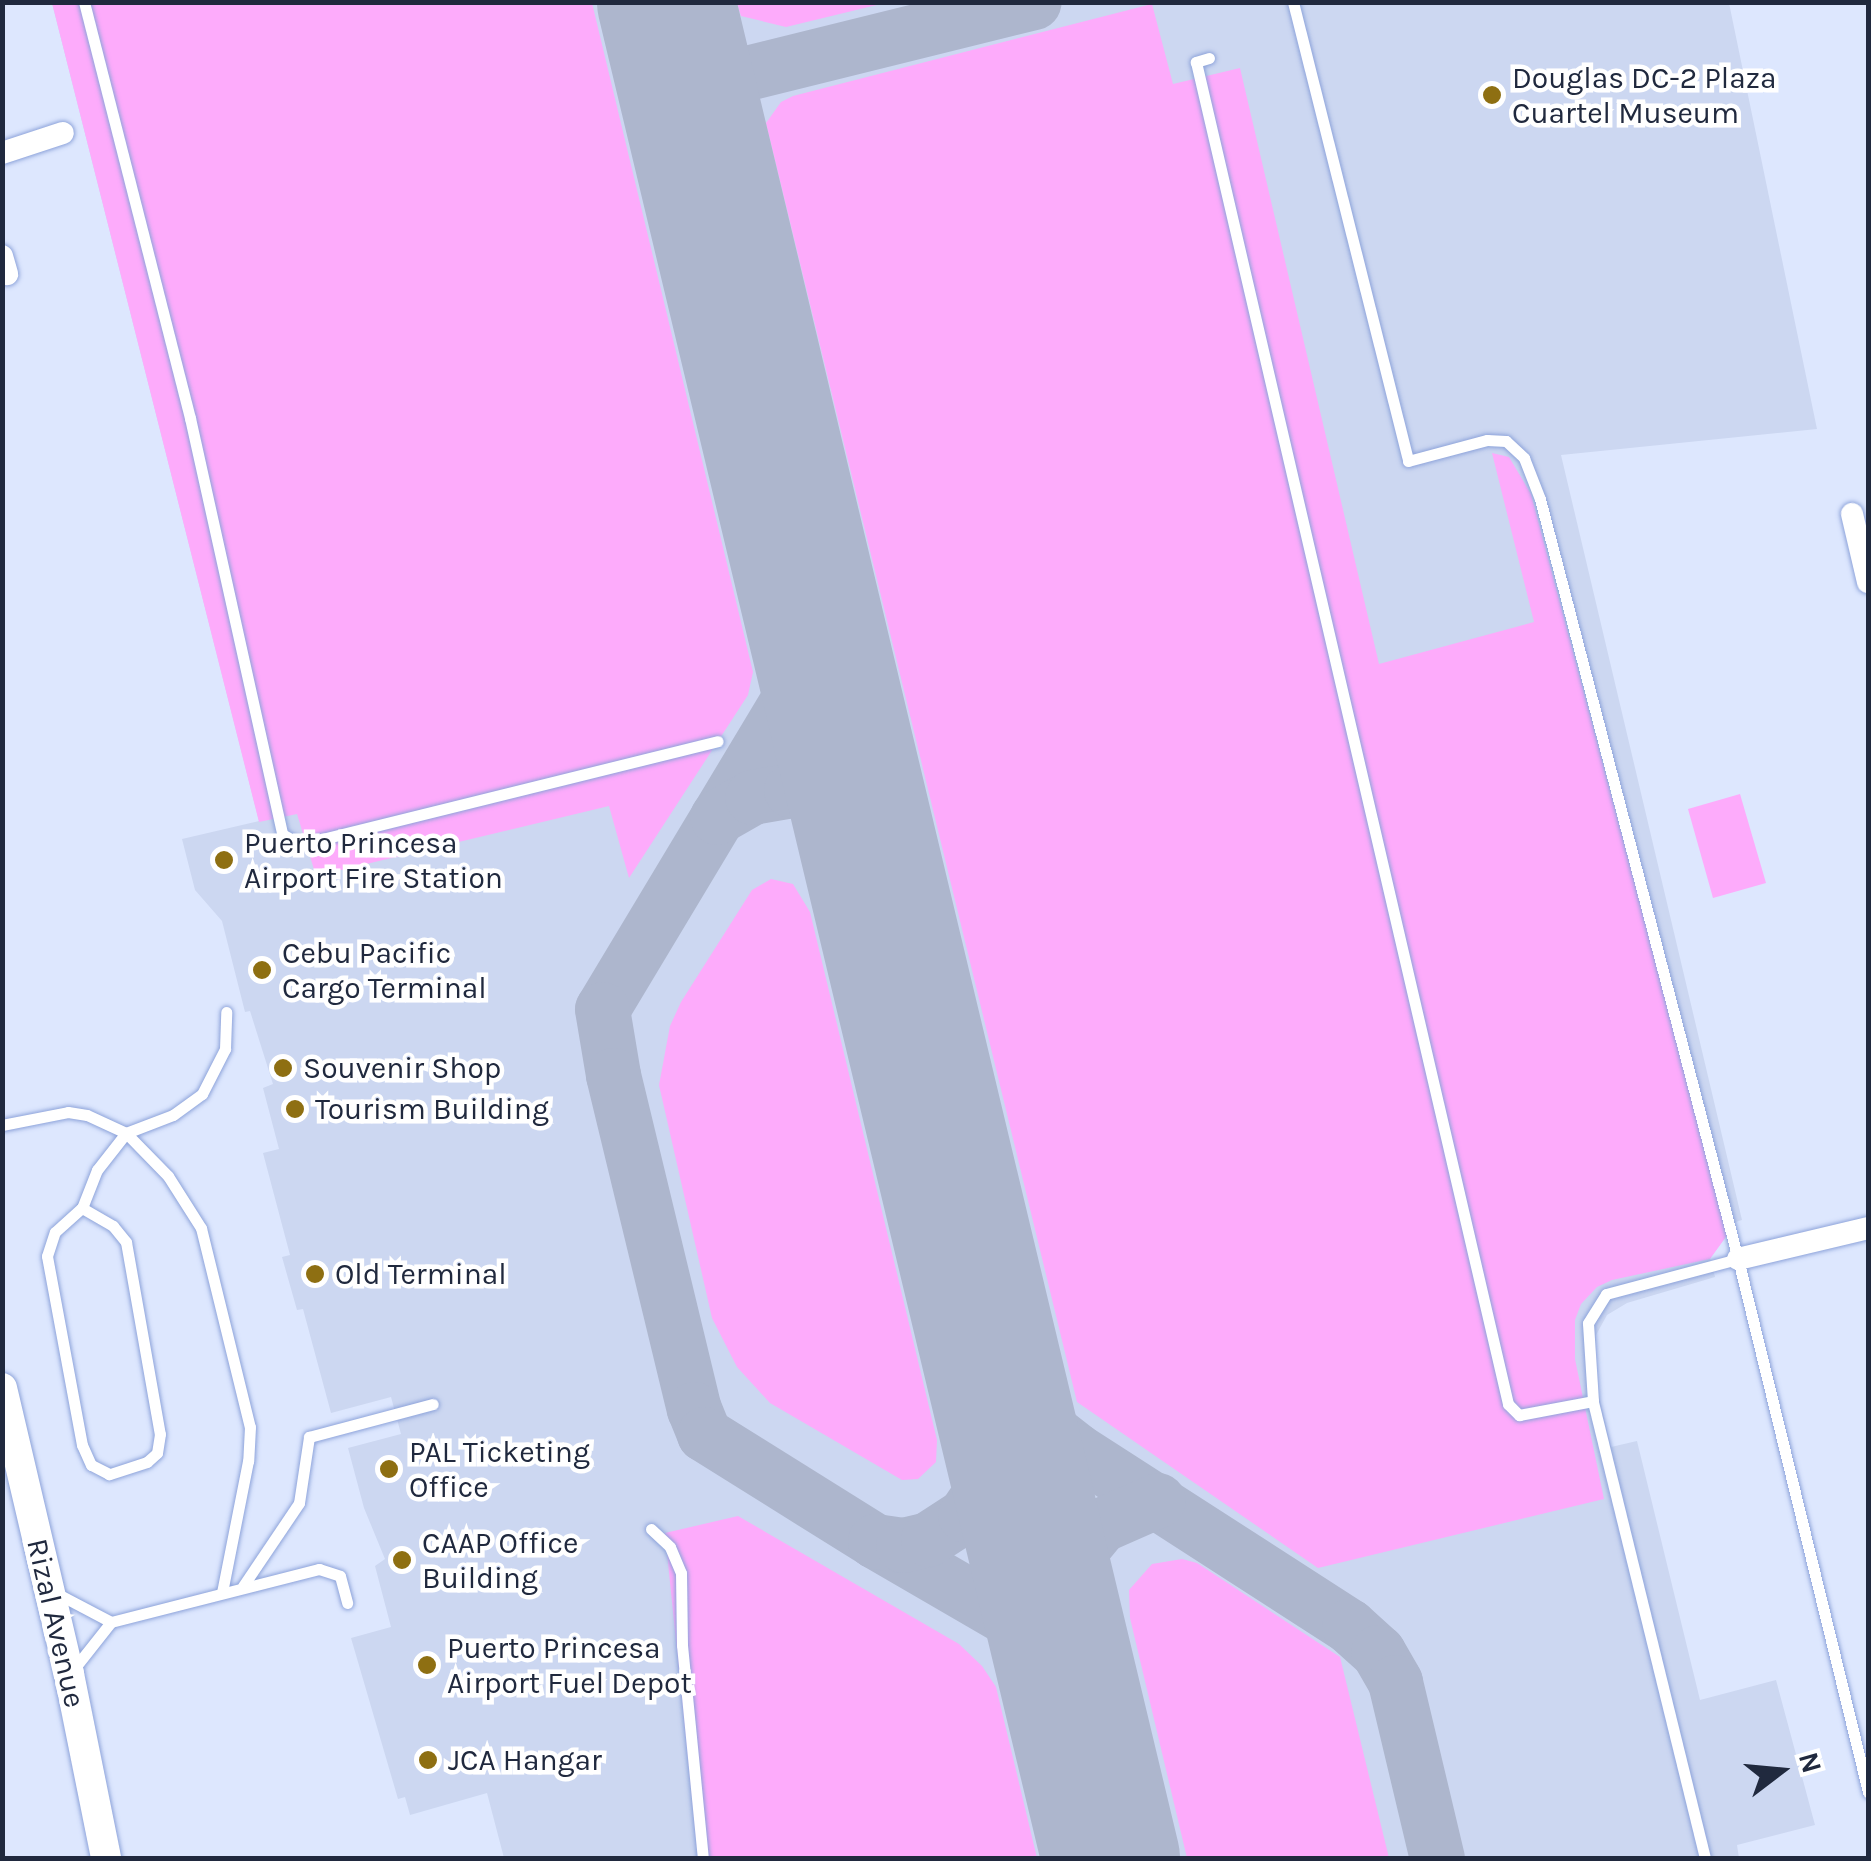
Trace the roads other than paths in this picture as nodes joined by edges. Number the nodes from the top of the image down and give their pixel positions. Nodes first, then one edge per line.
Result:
1 (84, 2) edge
2 (1293, 2) edge
3 (1209, 58) dead end
4 (63, 133) dead end
5 (2, 153) edge
6 (1852, 514) dead end
7 (1868, 582) edge
8 (718, 741) dead end
9 (226, 1012) dead end
10 (2, 1125) edge
11 (126, 1133) junction
12 (82, 1208) junction
13 (1868, 1228) edge
14 (1738, 1259) junction
15 (2, 1388) edge
16 (1594, 1401) junction
17 (433, 1404) dead end
18 (651, 1530) dead end
19 (243, 1586) junction
20 (48, 1588) junction
21 (222, 1592) junction
22 (347, 1603) dead end
23 (110, 1622) junction
24 (69, 1674) junction
25 (1868, 1792) edge
26 (106, 1858) edge
27 (703, 1858) edge
28 (1706, 1858) edge

1 - 8 lane
2 - 14 lane
3 - 16 lane
4 - 5 street
6 - 7 street
9 - 11 lane
10 - 11 lane
11 - 12 lane
11 - 21 lane
12 - 12 lane
13 - 14 street
14 - 16 lane
14 - 25 lane
15 - 20 street, Rizal Avenue
16 - 28 lane
17 - 19 lane
18 - 27 lane
19 - 21 lane
19 - 22 lane
20 - 23 lane
20 - 24 street, Rizal Avenue
21 - 23 lane
23 - 24 lane
24 - 26 street, Rizal Avenue

